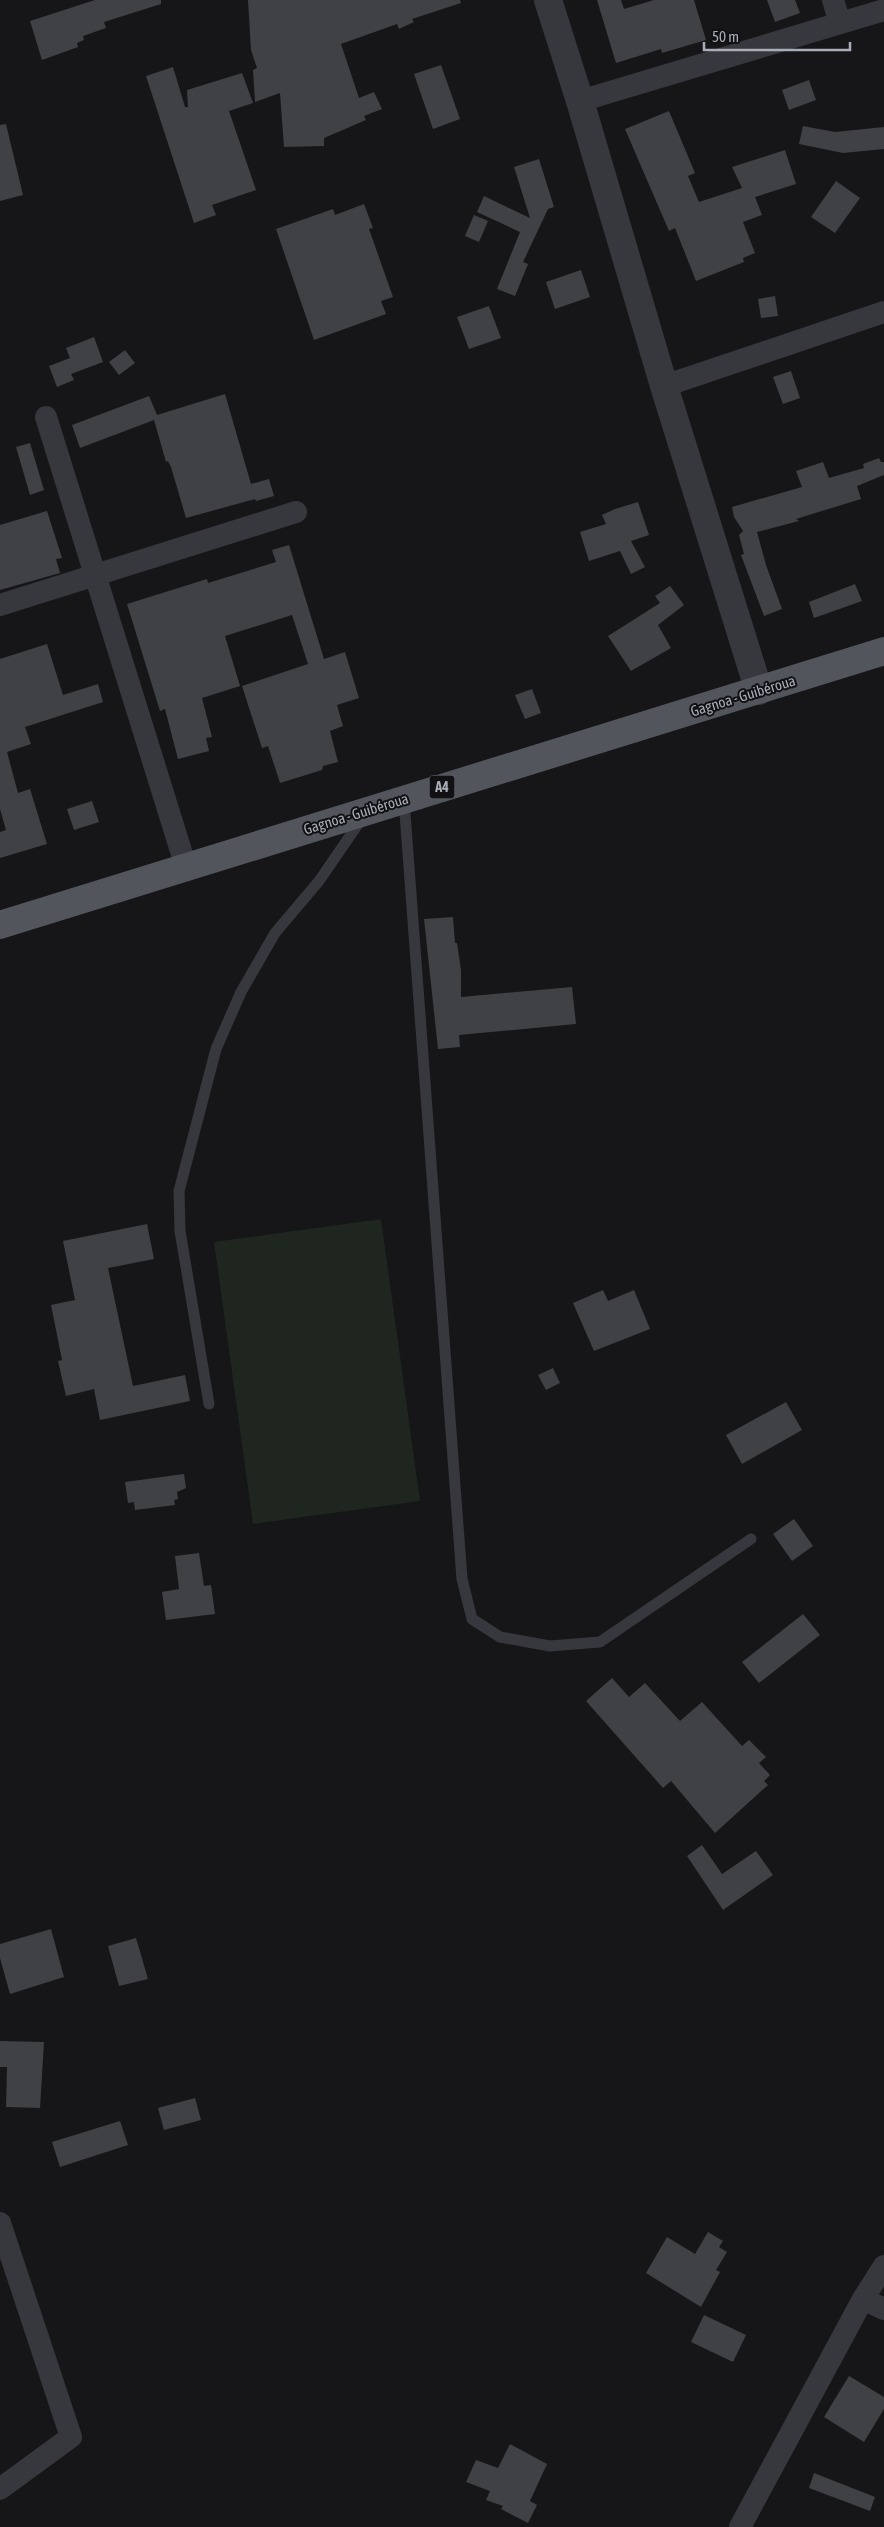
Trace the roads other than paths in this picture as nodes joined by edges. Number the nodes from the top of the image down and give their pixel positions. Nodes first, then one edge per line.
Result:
1 (548, 0) edge
2 (833, 0) edge
3 (884, 10) edge
4 (840, 23) junction
5 (580, 101) junction
6 (884, 312) edge
7 (664, 386) junction
8 (46, 417) dead end
9 (296, 512) dead end
10 (96, 575) junction
11 (0, 605) edge
12 (884, 651) edge
13 (759, 691) junction
14 (404, 798) junction
15 (367, 810) junction
16 (186, 867) junction
17 (0, 925) edge
18 (209, 1404) dead end
19 (751, 1539) dead end
20 (0, 2223) edge
21 (884, 2266) edge
22 (863, 2299) junction
23 (884, 2309) edge
24 (0, 2489) edge
25 (740, 2527) edge

1 - 5 street
2 - 4 street
3 - 4 street
4 - 5 street
5 - 7 street
6 - 7 street
7 - 13 street
8 - 10 street
9 - 10 street
10 - 11 street
10 - 16 street
12 - 13 main road, Gagnoa - Guibéroua / A4
13 - 14 main road, Gagnoa - Guibéroua / A4
14 - 15 main road, Gagnoa - Guibéroua / A4
14 - 19 lane
15 - 16 main road, Gagnoa - Guibéroua / A4
15 - 18 lane
16 - 17 main road, Gagnoa - Guibéroua / A4
20 - 24 street
21 - 22 street
22 - 23 street
22 - 25 street

